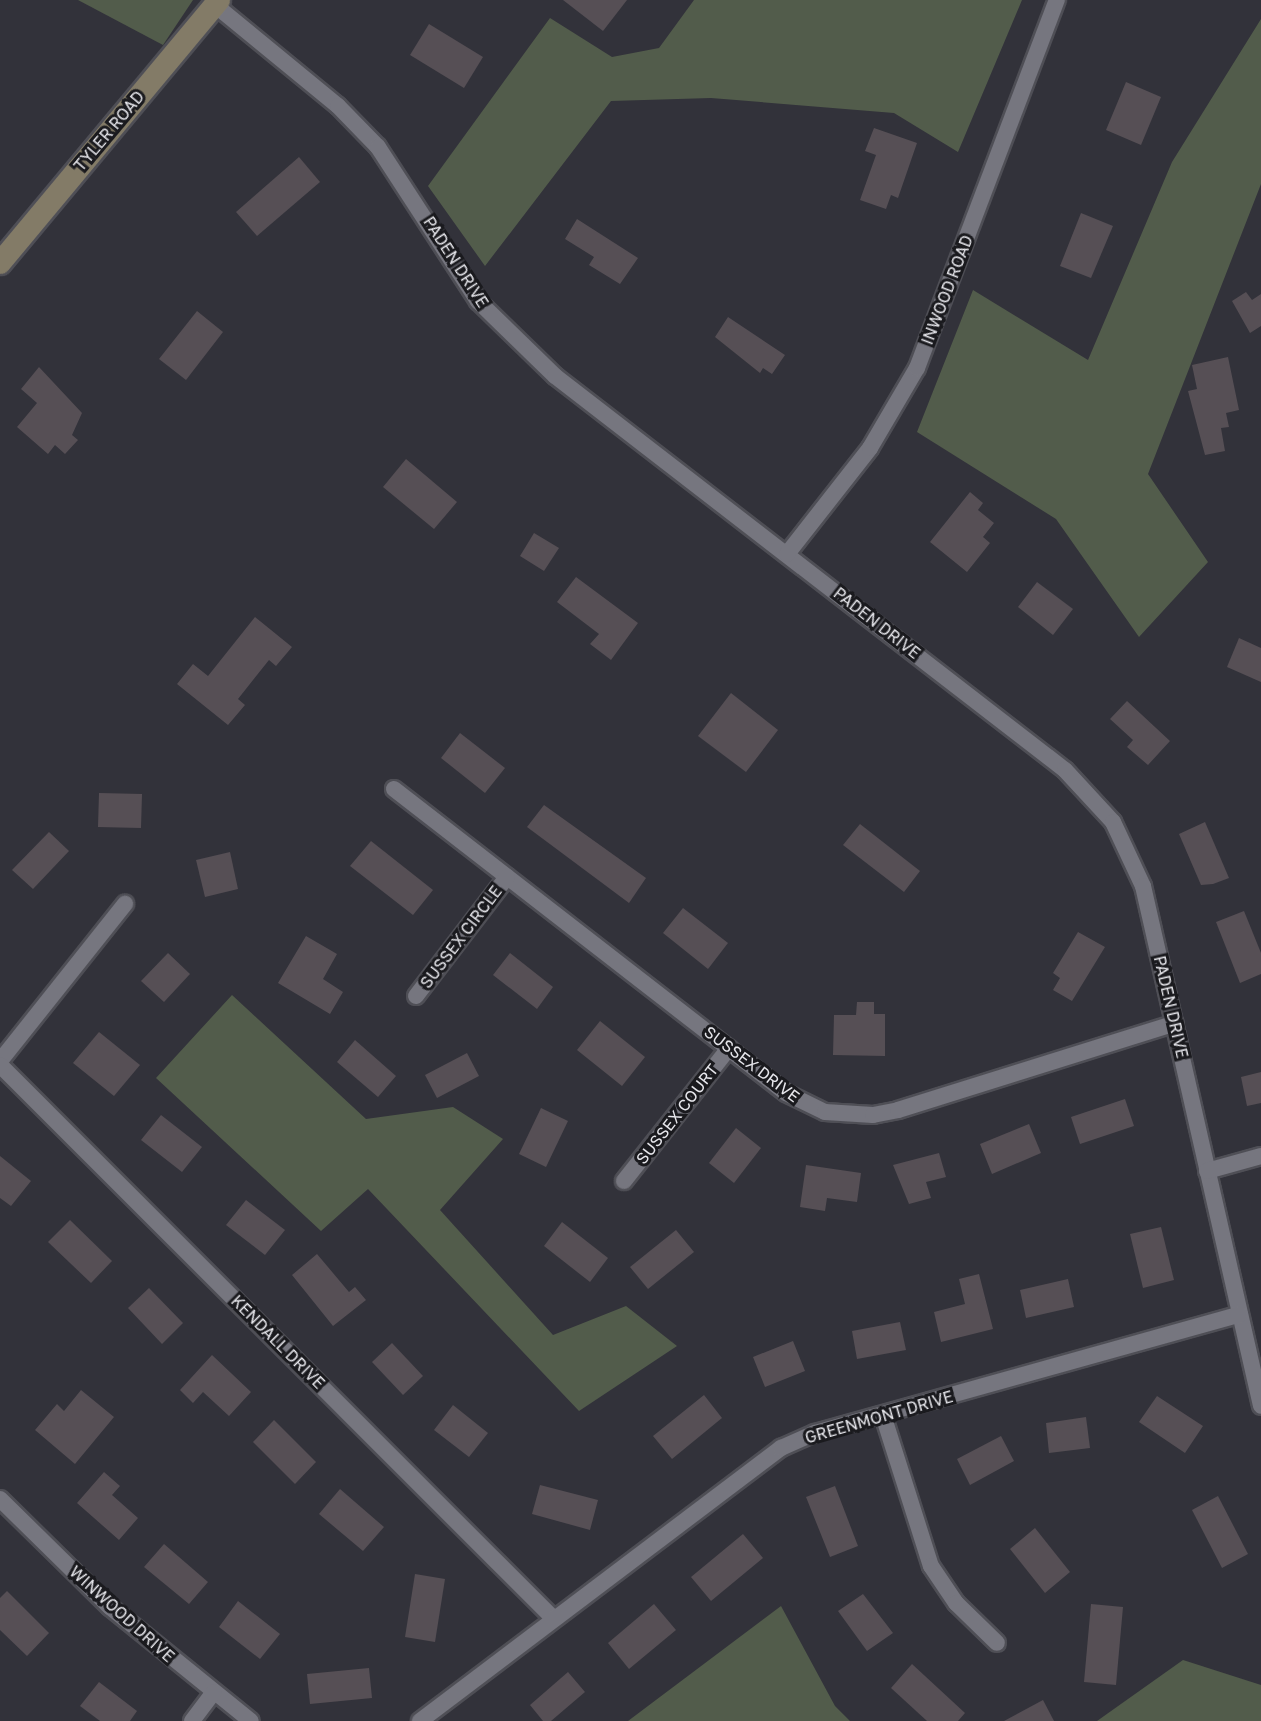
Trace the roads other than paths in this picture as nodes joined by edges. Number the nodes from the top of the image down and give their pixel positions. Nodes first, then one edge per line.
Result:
1 (1057, 0) edge
2 (217, 2) edge
3 (0, 263) edge
4 (787, 554) junction
5 (394, 789) dead end
6 (507, 877) junction
7 (125, 903) dead end
8 (416, 996) dead end
9 (1175, 1023) junction
10 (729, 1048) junction
11 (0, 1063) edge
12 (1261, 1156) edge
13 (1207, 1171) junction
14 (624, 1181) dead end
15 (1240, 1314) junction
16 (1261, 1406) edge
17 (883, 1415) junction
18 (0, 1499) edge
19 (554, 1619) junction
20 (997, 1643) dead end
21 (214, 1692) junction
22 (192, 1721) edge
23 (252, 1721) edge
24 (420, 1721) edge

1 - 4 street, INWOOD ROAD
2 - 3 street, TYLER ROAD
2 - 4 street, PADEN DRIVE
4 - 9 street, PADEN DRIVE
5 - 6 street, SUSSEX DRIVE
6 - 8 street, SUSSEX CIRCLE
6 - 10 street, SUSSEX DRIVE
7 - 11 street
9 - 10 street, SUSSEX DRIVE
9 - 13 street, PADEN DRIVE
10 - 14 street, SUSSEX COURT
11 - 19 street, KENDALL DRIVE
12 - 13 street
13 - 15 street, PADEN DRIVE
15 - 16 street, PADEN DRIVE
15 - 17 street, GREENMONT DRIVE
17 - 19 street, GREENMONT DRIVE
17 - 20 street
18 - 21 street, WINWOOD DRIVE
19 - 24 street, GREENMONT DRIVE
21 - 22 street
21 - 23 street, WINWOOD DRIVE

